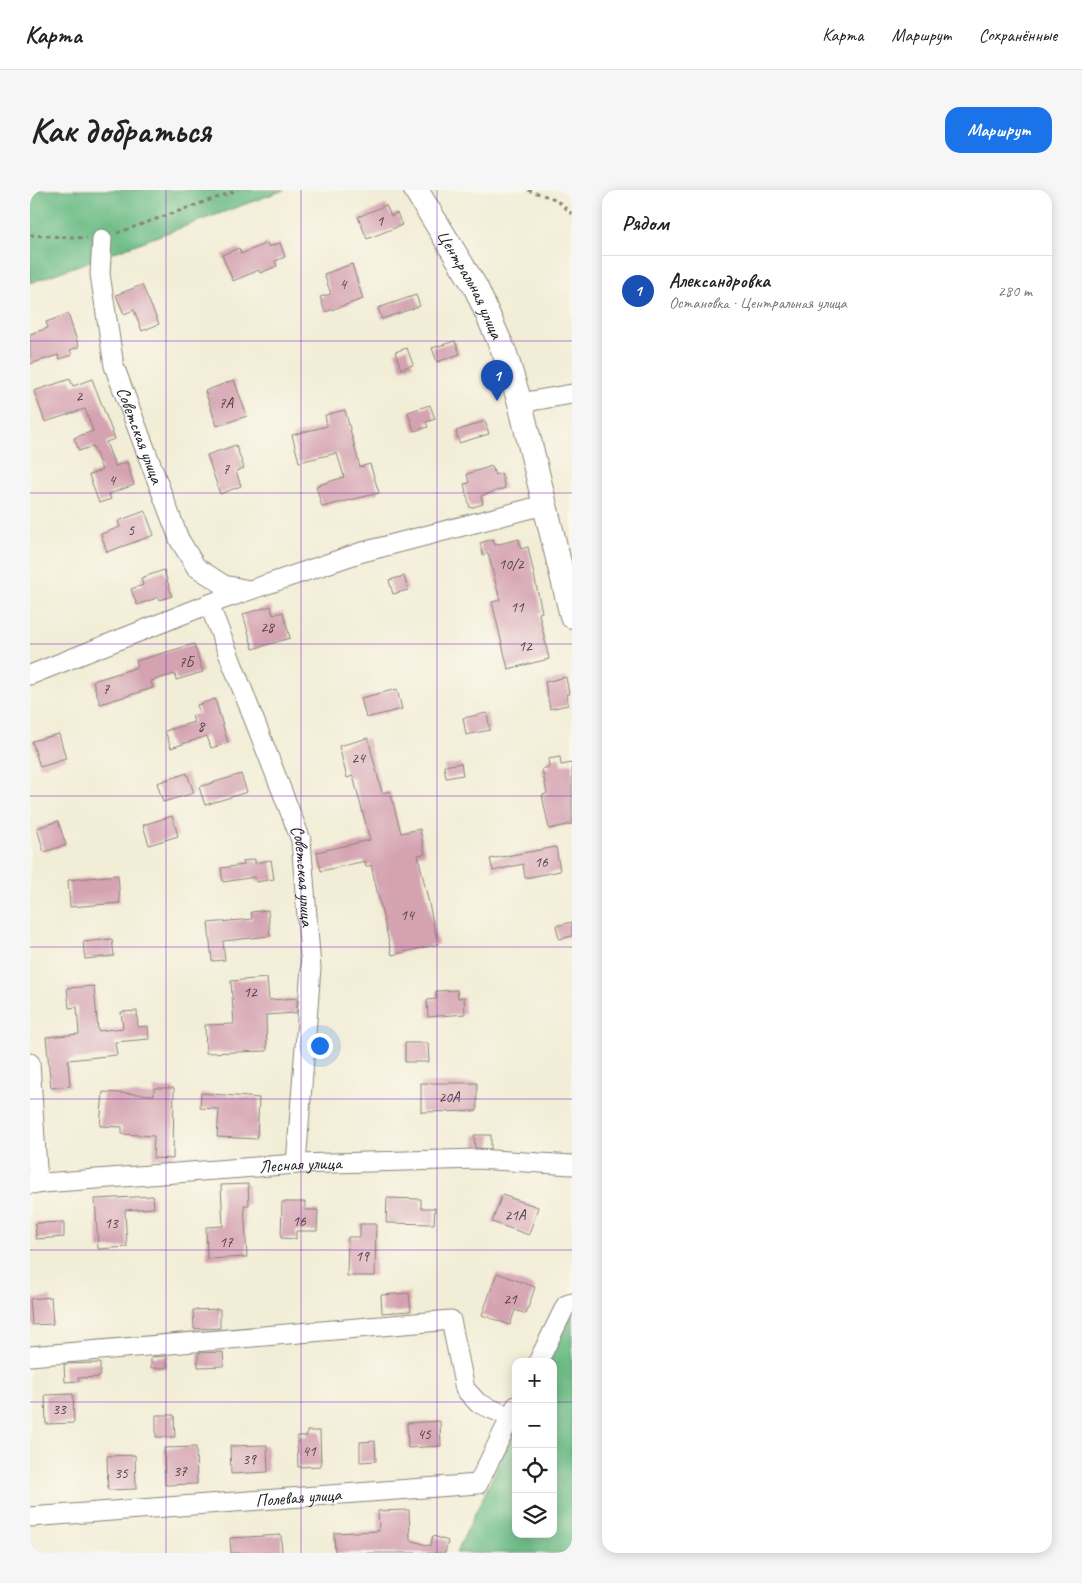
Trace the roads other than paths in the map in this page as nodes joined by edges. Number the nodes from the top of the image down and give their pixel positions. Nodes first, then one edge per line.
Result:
1 (416, 190) edge
2 (102, 239) road end
3 (572, 394) edge
4 (520, 403) junction
5 (544, 505) junction
6 (250, 591) junction
7 (209, 604) junction
8 (572, 616) edge
9 (30, 675) edge
10 (30, 1063) edge
11 (296, 1164) junction
12 (572, 1165) edge
13 (34, 1184) edge
14 (572, 1303) edge
15 (30, 1356) edge
16 (540, 1358) edge
17 (512, 1411) edge
18 (512, 1413) edge
19 (30, 1517) edge

1 - 4 main road, Центральная улица
2 - 6 street, Советская улица
3 - 4 street
4 - 5 main road, Центральная улица
5 - 6 street
5 - 8 main road, Центральная улица
6 - 7 street
7 - 9 street
7 - 11 street, Советская улица
10 - 13 street
11 - 12 street, Лесная улица
11 - 13 street, Лесная улица
14 - 16 street
15 - 17 street
18 - 19 street, Полевая улица

